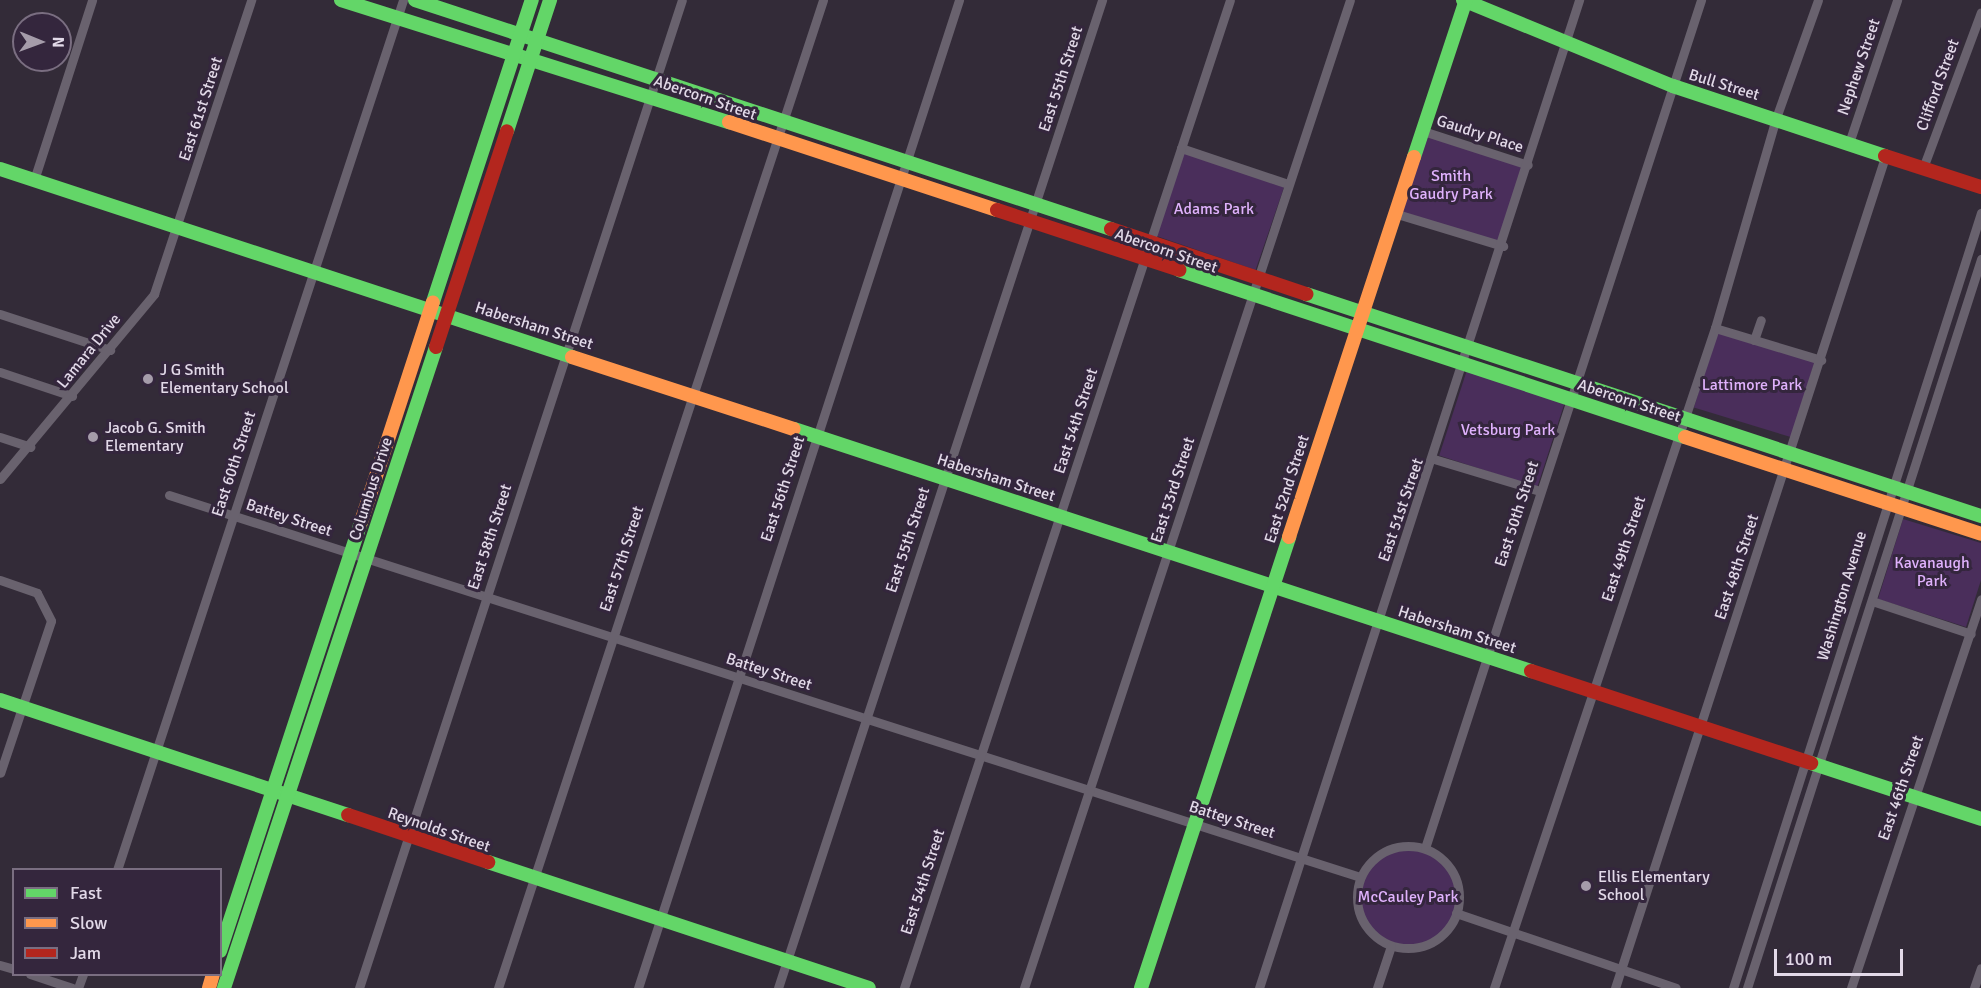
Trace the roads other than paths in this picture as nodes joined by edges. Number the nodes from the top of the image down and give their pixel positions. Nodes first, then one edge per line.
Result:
1 (92, 0) edge
2 (251, 0) edge
3 (341, 0) edge
4 (403, 0) edge
5 (415, 0) edge
6 (532, 0) edge
7 (550, 0) edge
8 (682, 0) edge
9 (823, 0) edge
10 (959, 0) edge
11 (1102, 0) edge
12 (1230, 0) edge
13 (1350, 0) edge
14 (1465, 0) edge
15 (1579, 0) edge
16 (1701, 0) edge
17 (1818, 0) edge
18 (1897, 0) edge
19 (1981, 12) edge
20 (397, 17) junction
21 (520, 37) junction
22 (1565, 41) junction
23 (536, 43) junction
24 (514, 56) junction
25 (530, 61) junction
26 (655, 79) junction
27 (1673, 86) junction
28 (650, 96) junction
29 (1776, 118) junction
30 (782, 123) junction
31 (1423, 131) junction
32 (776, 140) junction
33 (1849, 143) junction
34 (1181, 148) junction
35 (1886, 154) junction
36 (908, 165) junction
37 (1528, 165) junction
38 (1923, 168) junction
39 (0, 169) edge
40 (34, 180) junction
41 (902, 182) junction
42 (1288, 184) junction
43 (1981, 187) edge
44 (1036, 207) junction
45 (1981, 213) edge
46 (1396, 214) junction
47 (1030, 224) junction
48 (179, 228) junction
49 (1149, 244) junction
50 (1503, 246) junction
51 (1981, 259) edge
52 (1144, 260) junction
53 (313, 272) junction
54 (1256, 280) junction
55 (1250, 297) junction
56 (431, 309) junction
57 (0, 314) edge
58 (447, 314) junction
59 (1362, 314) junction
60 (1761, 320) dead end
61 (1715, 328) junction
62 (1356, 331) junction
63 (1754, 340) junction
64 (1468, 348) junction
65 (110, 350) junction
66 (565, 354) junction
67 (1821, 360) junction
68 (1463, 364) junction
69 (0, 372) edge
70 (1575, 382) junction
71 (72, 396) junction
72 (692, 396) junction
73 (1569, 399) junction
74 (1683, 418) junction
75 (1678, 435) junction
76 (0, 437) edge
77 (816, 437) junction
78 (30, 447) junction
79 (1790, 453) junction
80 (1434, 459) junction
81 (1785, 470) junction
82 (0, 479) edge
83 (944, 479) junction
84 (1898, 488) junction
85 (1540, 491) junction
86 (169, 495) dead end
87 (1892, 505) junction
88 (233, 516) junction
89 (1981, 516) edge
90 (1060, 517) junction
91 (1981, 534) edge
92 (1169, 553) junction
93 (352, 554) junction
94 (366, 559) junction
95 (0, 580) edge
96 (1272, 586) junction
97 (486, 597) junction
98 (1981, 598) edge
99 (1872, 601) junction
100 (1379, 621) junction
101 (1971, 634) junction
102 (612, 638) junction
103 (1487, 657) junction
104 (738, 678) junction
105 (1593, 692) junction
106 (0, 700) edge
107 (22, 707) junction
108 (865, 719) junction
109 (1700, 727) junction
110 (156, 751) junction
111 (980, 756) junction
112 (1814, 764) junction
113 (0, 773) edge
114 (1088, 790) junction
115 (272, 791) junction
116 (290, 796) junction
117 (1914, 797) junction
118 (1981, 819) edge
119 (1194, 824) junction
120 (406, 837) junction
121 (1425, 848) junction
122 (1301, 858) junction
123 (118, 868) edge
124 (1360, 877) junction
125 (534, 879) junction
126 (1456, 913) junction
127 (660, 919) junction
128 (1513, 933) junction
129 (222, 945) edge
130 (1391, 946) junction
131 (787, 961) junction
132 (1981, 968) edge
133 (1620, 970) junction
134 (33, 976) edge
135 (72, 988) edge
136 (224, 988) edge
137 (359, 988) edge
138 (498, 988) edge
139 (638, 988) edge
140 (778, 988) edge
141 (869, 988) edge
142 (904, 988) edge
143 (1024, 988) edge
144 (1141, 988) edge
145 (1259, 988) edge
146 (1377, 988) edge
147 (1494, 988) edge
148 (1615, 988) edge
149 (1676, 988) edge
150 (1733, 988) edge
151 (1747, 988) edge
152 (1851, 988) edge
153 (1974, 988) edge

1 - 40 street
2 - 48 street, East 61st Street
3 - 20 street, Abercorn Street
4 - 20 street, East 60th Street
5 - 21 street, Abercorn Street
6 - 21 street, Columbus Drive
7 - 23 street, Columbus Drive
8 - 26 street, East 58th Street
9 - 30 street, East 57th Street
10 - 36 street, East 56th Street
11 - 44 street, East 55th Street
12 - 34 street, East 54th Street
13 - 42 street, East 53rd Street
14 - 22 street, Bull Street
14 - 31 street, East 52nd Street
15 - 22 street, East 51st Street
16 - 27 street, East 50th Street
17 - 29 street, East 49th Street
18 - 33 street, Nephew Street
19 - 38 street, Clifford Street
20 - 24 street, Abercorn Street
20 - 53 street, East 60th Street
21 - 23 street, Abercorn Street
21 - 24 street, Columbus Drive
22 - 27 street, Bull Street
22 - 37 street, East 51st Street
23 - 25 street, Columbus Drive
23 - 26 street, Abercorn Street
24 - 25 street, Abercorn Street
24 - 56 street, Columbus Drive
25 - 28 street, Abercorn Street
25 - 58 street, Columbus Drive
26 - 28 street, East 58th Street
26 - 30 street, Abercorn Street
27 - 29 street, Bull Street
27 - 70 street, East 50th Street
28 - 32 street, Abercorn Street
28 - 66 street, East 58th Street
29 - 33 street, Bull Street
29 - 61 street, East 49th Street
30 - 32 street, East 57th Street
30 - 36 street, Abercorn Street
31 - 37 street, Gaudry Place
31 - 46 street, East 52nd Street
32 - 41 street, Abercorn Street
32 - 72 street, East 57th Street
33 - 35 street, Bull Street
34 - 42 street
34 - 49 street, East 54th Street
35 - 38 street, Bull Street
35 - 67 street, East 48th Street
36 - 41 street, East 56th Street
36 - 44 street, Abercorn Street
37 - 50 street, East 51st Street
38 - 43 street, Bull Street
39 - 40 street, Habersham Street
40 - 48 street, Habersham Street
41 - 47 street, Abercorn Street
41 - 77 street, East 56th Street
42 - 54 street, East 53rd Street
44 - 47 street, East 55th Street
44 - 49 street, Abercorn Street
45 - 84 street, Washington Avenue
46 - 50 street
46 - 59 street, East 52nd Street
47 - 52 street, Abercorn Street
47 - 83 street, East 55th Street
48 - 53 street, Habersham Street
48 - 65 street, Lamara Drive
49 - 52 street, East 54th Street
49 - 54 street, Abercorn Street
50 - 64 street, East 51st Street
51 - 84 street, Washington Avenue
52 - 55 street, Abercorn Street
52 - 90 street, East 54th Street
53 - 56 street, Habersham Street
53 - 88 street, East 60th Street
54 - 55 street, East 53rd Street
54 - 59 street, Abercorn Street
55 - 62 street, Abercorn Street
55 - 92 street, East 53rd Street
56 - 58 street, Habersham Street
56 - 93 street, Columbus Drive
57 - 65 street
58 - 66 street, Habersham Street
58 - 94 street, Columbus Drive
59 - 62 street, East 52nd Street
59 - 64 street, Abercorn Street
60 - 63 street
61 - 63 street
61 - 74 street, East 49th Street
62 - 68 street, Abercorn Street
62 - 96 street, East 52nd Street
63 - 67 street
64 - 68 street, East 51st Street
64 - 70 street, Abercorn Street
65 - 71 street, Lamara Drive
66 - 72 street, Habersham Street
66 - 97 street, East 58th Street
67 - 79 street, East 48th Street
68 - 73 street, Abercorn Street
68 - 80 street, East 51st Street
69 - 71 street
70 - 73 street, East 50th Street
70 - 74 street, Abercorn Street
71 - 78 street, Lamara Drive
72 - 77 street, Habersham Street
72 - 102 street, East 57th Street
73 - 75 street, Abercorn Street
73 - 85 street, East 50th Street
74 - 75 street, East 49th Street
74 - 79 street, Abercorn Street
75 - 81 street, Abercorn Street
75 - 105 street, East 49th Street
76 - 78 street
77 - 83 street, Habersham Street
77 - 104 street, East 56th Street
78 - 82 street, Lamara Drive
79 - 81 street, East 48th Street
79 - 84 street, Abercorn Street
80 - 85 street
80 - 100 street, East 51st Street
81 - 87 street, Abercorn Street
81 - 109 street, East 48th Street
83 - 90 street, Habersham Street
83 - 108 street, East 55th Street
84 - 87 street, Washington Avenue
84 - 87 street, Washington Avenue
84 - 89 street, Abercorn Street
85 - 103 street, East 50th Street
86 - 88 street, Battey Street
87 - 91 street, Abercorn Street
87 - 99 street, Washington Avenue
87 - 112 street, Washington Avenue
88 - 93 street, Battey Street
88 - 110 street, East 60th Street
90 - 92 street, Habersham Street
90 - 111 street, East 54th Street
92 - 96 street, Habersham Street
92 - 114 street, East 53rd Street
93 - 94 street, Battey Street
93 - 115 street, Columbus Drive
94 - 97 street, Battey Street
94 - 116 street, Columbus Drive
95 - 107 street
96 - 100 street, Habersham Street
96 - 119 street, East 52nd Street
97 - 102 street, Battey Street
97 - 120 street, East 58th Street
98 - 101 street, East 46th Street
99 - 101 street
99 - 112 street, Washington Avenue
100 - 103 street, Habersham Street
100 - 122 street, East 51st Street
101 - 117 street, East 46th Street
102 - 104 street, Battey Street
102 - 125 street, East 57th Street
103 - 105 street, Habersham Street
103 - 121 street, East 50th Street
104 - 108 street, Battey Street
104 - 127 street, East 56th Street
105 - 109 street, Habersham Street
105 - 128 street, East 49th Street
106 - 107 street, Reynolds Street
107 - 110 street, Reynolds Street
107 - 113 street
108 - 111 street, Battey Street
108 - 131 street, East 55th Street
109 - 112 street, Habersham Street
109 - 133 street, East 48th Street
110 - 115 street, Reynolds Street
110 - 123 street, East 60th Street
111 - 114 street, Battey Street
111 - 142 street, East 54th Street
112 - 117 street, Habersham Street
112 - 150 street, Washington Avenue
112 - 151 street, Washington Avenue
114 - 119 street, Battey Street
114 - 143 street, East 53rd Street
115 - 116 street, Reynolds Street
115 - 129 street, Columbus Drive
116 - 120 street, Reynolds Street
116 - 136 street, Columbus Drive
117 - 118 street, Habersham Street
117 - 152 street, East 46th Street
119 - 122 street, Battey Street
119 - 144 street, East 52nd Street
120 - 125 street, Reynolds Street
120 - 137 street, East 58th Street
121 - 124 street
121 - 126 street
122 - 124 street, Battey Street
122 - 145 street, East 51st Street
124 - 130 street
125 - 127 street, Reynolds Street
125 - 138 street, East 57th Street
126 - 128 street
126 - 130 street
127 - 131 street, Reynolds Street
127 - 139 street, East 56th Street
128 - 133 street
128 - 147 street, East 49th Street
130 - 146 street
131 - 140 street, East 55th Street
131 - 141 street, Reynolds Street
132 - 153 street
133 - 148 street, East 48th Street
133 - 149 street
134 - 135 street

